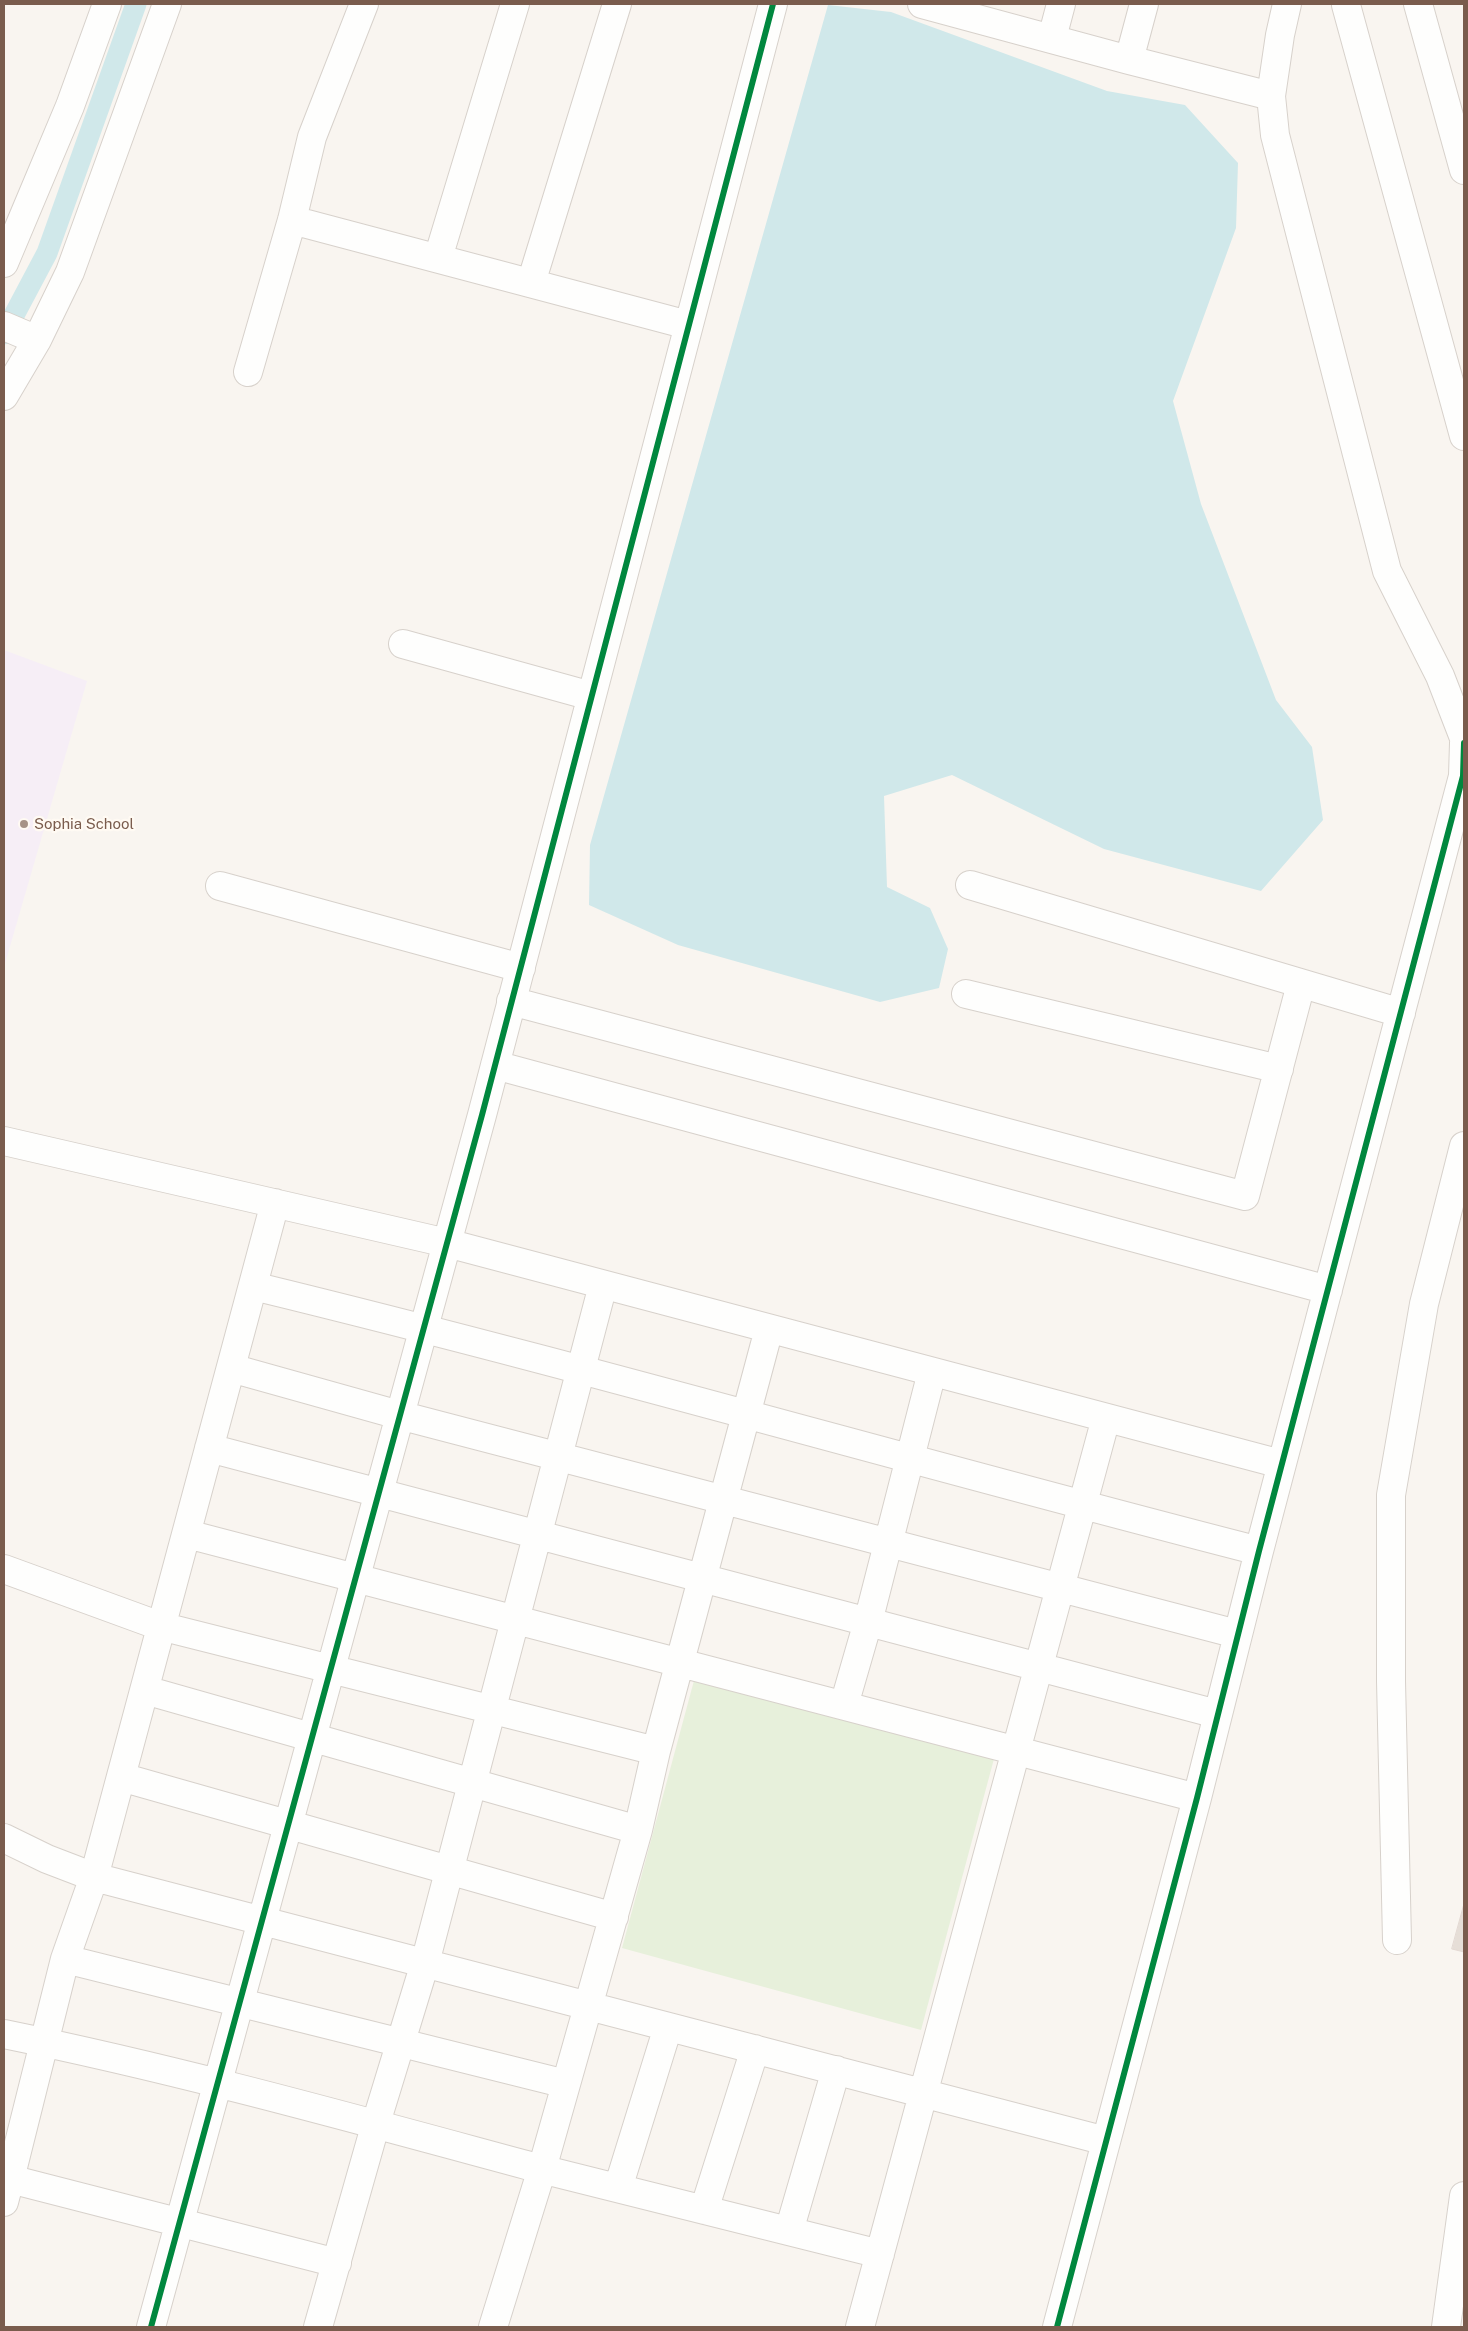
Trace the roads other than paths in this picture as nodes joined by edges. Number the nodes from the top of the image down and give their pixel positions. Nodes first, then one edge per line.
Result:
1 (107, 4) edge
2 (167, 4) edge
3 (364, 4) edge
4 (515, 4) edge
5 (617, 4) edge
6 (772, 4) edge
7 (922, 4) edge
8 (1061, 4) edge
9 (1144, 4) edge
10 (1287, 4) edge
11 (1418, 4) edge
12 (1346, 5) dead end
13 (1052, 38) junction
14 (1129, 60) junction
15 (1271, 96) junction
16 (1464, 170) edge
17 (292, 220) junction
18 (438, 258) junction
19 (4, 263) edge
20 (532, 283) junction
21 (688, 325) junction
22 (22, 333) edge
23 (248, 372) dead end
24 (4, 396) edge
25 (1464, 436) edge
26 (403, 644) dead end
27 (1452, 677) edge
28 (591, 696) junction
29 (1464, 738) edge
30 (1464, 743) edge
31 (970, 885) dead end
32 (220, 886) dead end
33 (520, 968) junction
34 (1301, 984) junction
35 (966, 994) dead end
36 (511, 1001) junction
37 (1401, 1013) junction
38 (495, 1065) junction
39 (1279, 1069) junction
40 (4, 1141) edge
41 (1464, 1146) edge
42 (275, 1203) junction
43 (447, 1243) junction
44 (603, 1285) junction
45 (253, 1286) junction
46 (1328, 1290) junction
47 (423, 1327) junction
48 (769, 1329) junction
49 (231, 1368) junction
50 (581, 1369) junction
51 (932, 1372) junction
52 (746, 1414) junction
53 (399, 1415) junction
54 (1106, 1418) junction
55 (209, 1448) junction
56 (558, 1456) junction
57 (909, 1459) junction
58 (1282, 1464) junction
59 (378, 1492) junction
60 (724, 1500) junction
61 (1082, 1506) junction
62 (187, 1534) junction
63 (538, 1534) junction
64 (888, 1543) junction
65 (1259, 1551) junction
66 (4, 1569) edge
67 (355, 1578) junction
68 (703, 1578) junction
69 (1060, 1588) junction
70 (515, 1620) junction
71 (868, 1622) junction
72 (160, 1626) junction
73 (1237, 1634) junction
74 (680, 1663) junction
75 (1039, 1667) junction
76 (330, 1668) junction
77 (145, 1690) junction
78 (844, 1705) junction
79 (492, 1709) junction
80 (1217, 1714) junction
81 (311, 1737) junction
82 (1016, 1750) junction
83 (656, 1751) junction
84 (121, 1777) junction
85 (472, 1783) junction
86 (1197, 1798) junction
87 (288, 1824) junction
88 (638, 1830) junction
89 (4, 1838) edge
90 (450, 1869) junction
91 (94, 1877) junction
92 (614, 1917) junction
93 (262, 1920) junction
94 (1398, 1940) dead end
95 (66, 1959) junction
96 (426, 1963) junction
97 (240, 2002) junction
98 (589, 2007) junction
99 (668, 2026) junction
100 (4, 2034) edge
101 (44, 2042) junction
102 (401, 2043) junction
103 (754, 2049) junction
104 (836, 2070) junction
105 (217, 2083) junction
106 (566, 2084) junction
107 (925, 2094) junction
108 (376, 2124) junction
109 (1106, 2141) junction
110 (542, 2169) junction
111 (618, 2188) junction
112 (7, 2191) edge
113 (1464, 2196) edge
114 (704, 2210) junction
115 (179, 2223) junction
116 (789, 2231) junction
117 (880, 2254) junction
118 (337, 2263) junction
119 (151, 2327) edge
120 (318, 2327) edge
121 (493, 2327) edge
122 (860, 2327) edge
123 (1057, 2327) edge
124 (1446, 2327) edge

1 - 19 street
2 - 22 street
3 - 17 street
4 - 18 street
5 - 20 street
6 - 21 street
7 - 13 street
8 - 13 street
9 - 14 street
10 - 15 street
11 - 16 street
12 - 25 street
13 - 14 street
14 - 15 street
15 - 27 street
17 - 18 street
17 - 23 street
18 - 20 street
20 - 21 street
21 - 28 street
22 - 24 street
26 - 28 street
27 - 29 street
28 - 33 street
30 - 37 street
31 - 34 street
32 - 33 street
33 - 36 street
34 - 37 street
34 - 39 street
35 - 39 street
36 - 38 street
36 - 39 street
37 - 46 street
38 - 43 street
38 - 46 street
40 - 42 street
41 - 94 street
42 - 43 street
42 - 45 street
43 - 44 street
43 - 47 street
44 - 48 street
44 - 50 street
45 - 47 street
45 - 49 street
46 - 58 street
47 - 50 street
47 - 53 street
48 - 51 street
48 - 52 street
49 - 53 street
49 - 55 street
50 - 52 street
50 - 56 street
51 - 54 street
51 - 57 street
52 - 57 street
52 - 60 street
53 - 56 street
53 - 59 street
54 - 58 street
54 - 61 street
55 - 59 street
55 - 62 street
56 - 60 street
56 - 63 street
57 - 61 street
57 - 64 street
58 - 65 street
59 - 63 street
59 - 67 street
60 - 64 street
60 - 68 street
61 - 65 street
61 - 69 street
62 - 67 street
62 - 72 street
63 - 68 street
63 - 70 street
64 - 69 street
64 - 71 street
65 - 73 street
66 - 72 street
67 - 70 street
67 - 76 street
68 - 71 street
68 - 74 street
69 - 73 street
69 - 75 street
70 - 74 street
70 - 79 street
71 - 75 street
71 - 78 street
72 - 76 street
72 - 77 street
73 - 80 street
74 - 78 street
74 - 83 street
75 - 80 street
75 - 82 street
76 - 79 street
76 - 81 street
77 - 81 street
77 - 84 street
78 - 82 street
79 - 83 street
79 - 85 street
80 - 86 street
81 - 85 street
81 - 87 street
82 - 86 street
82 - 107 street
83 - 88 street
84 - 87 street
84 - 91 street
85 - 88 street
85 - 90 street
86 - 109 street
87 - 90 street
87 - 93 street
88 - 92 street
89 - 91 street
90 - 92 street
90 - 96 street
91 - 93 street
91 - 95 street
92 - 98 street
93 - 96 street
93 - 97 street
95 - 97 street
95 - 101 street
96 - 98 street
96 - 102 street
97 - 102 street
97 - 105 street
98 - 99 street
98 - 106 street
99 - 103 street
99 - 111 street
100 - 101 street
101 - 105 street
101 - 112 street
102 - 106 street
102 - 108 street
103 - 104 street
103 - 114 street
104 - 107 street
104 - 116 street
105 - 108 street
105 - 115 street
106 - 110 street
107 - 109 street
107 - 117 street
108 - 110 street
108 - 118 street
109 - 123 street
110 - 111 street
110 - 121 street
111 - 114 street
112 - 115 street
113 - 124 street
114 - 116 street
115 - 118 street
115 - 119 street
116 - 117 street
117 - 122 street
118 - 120 street

